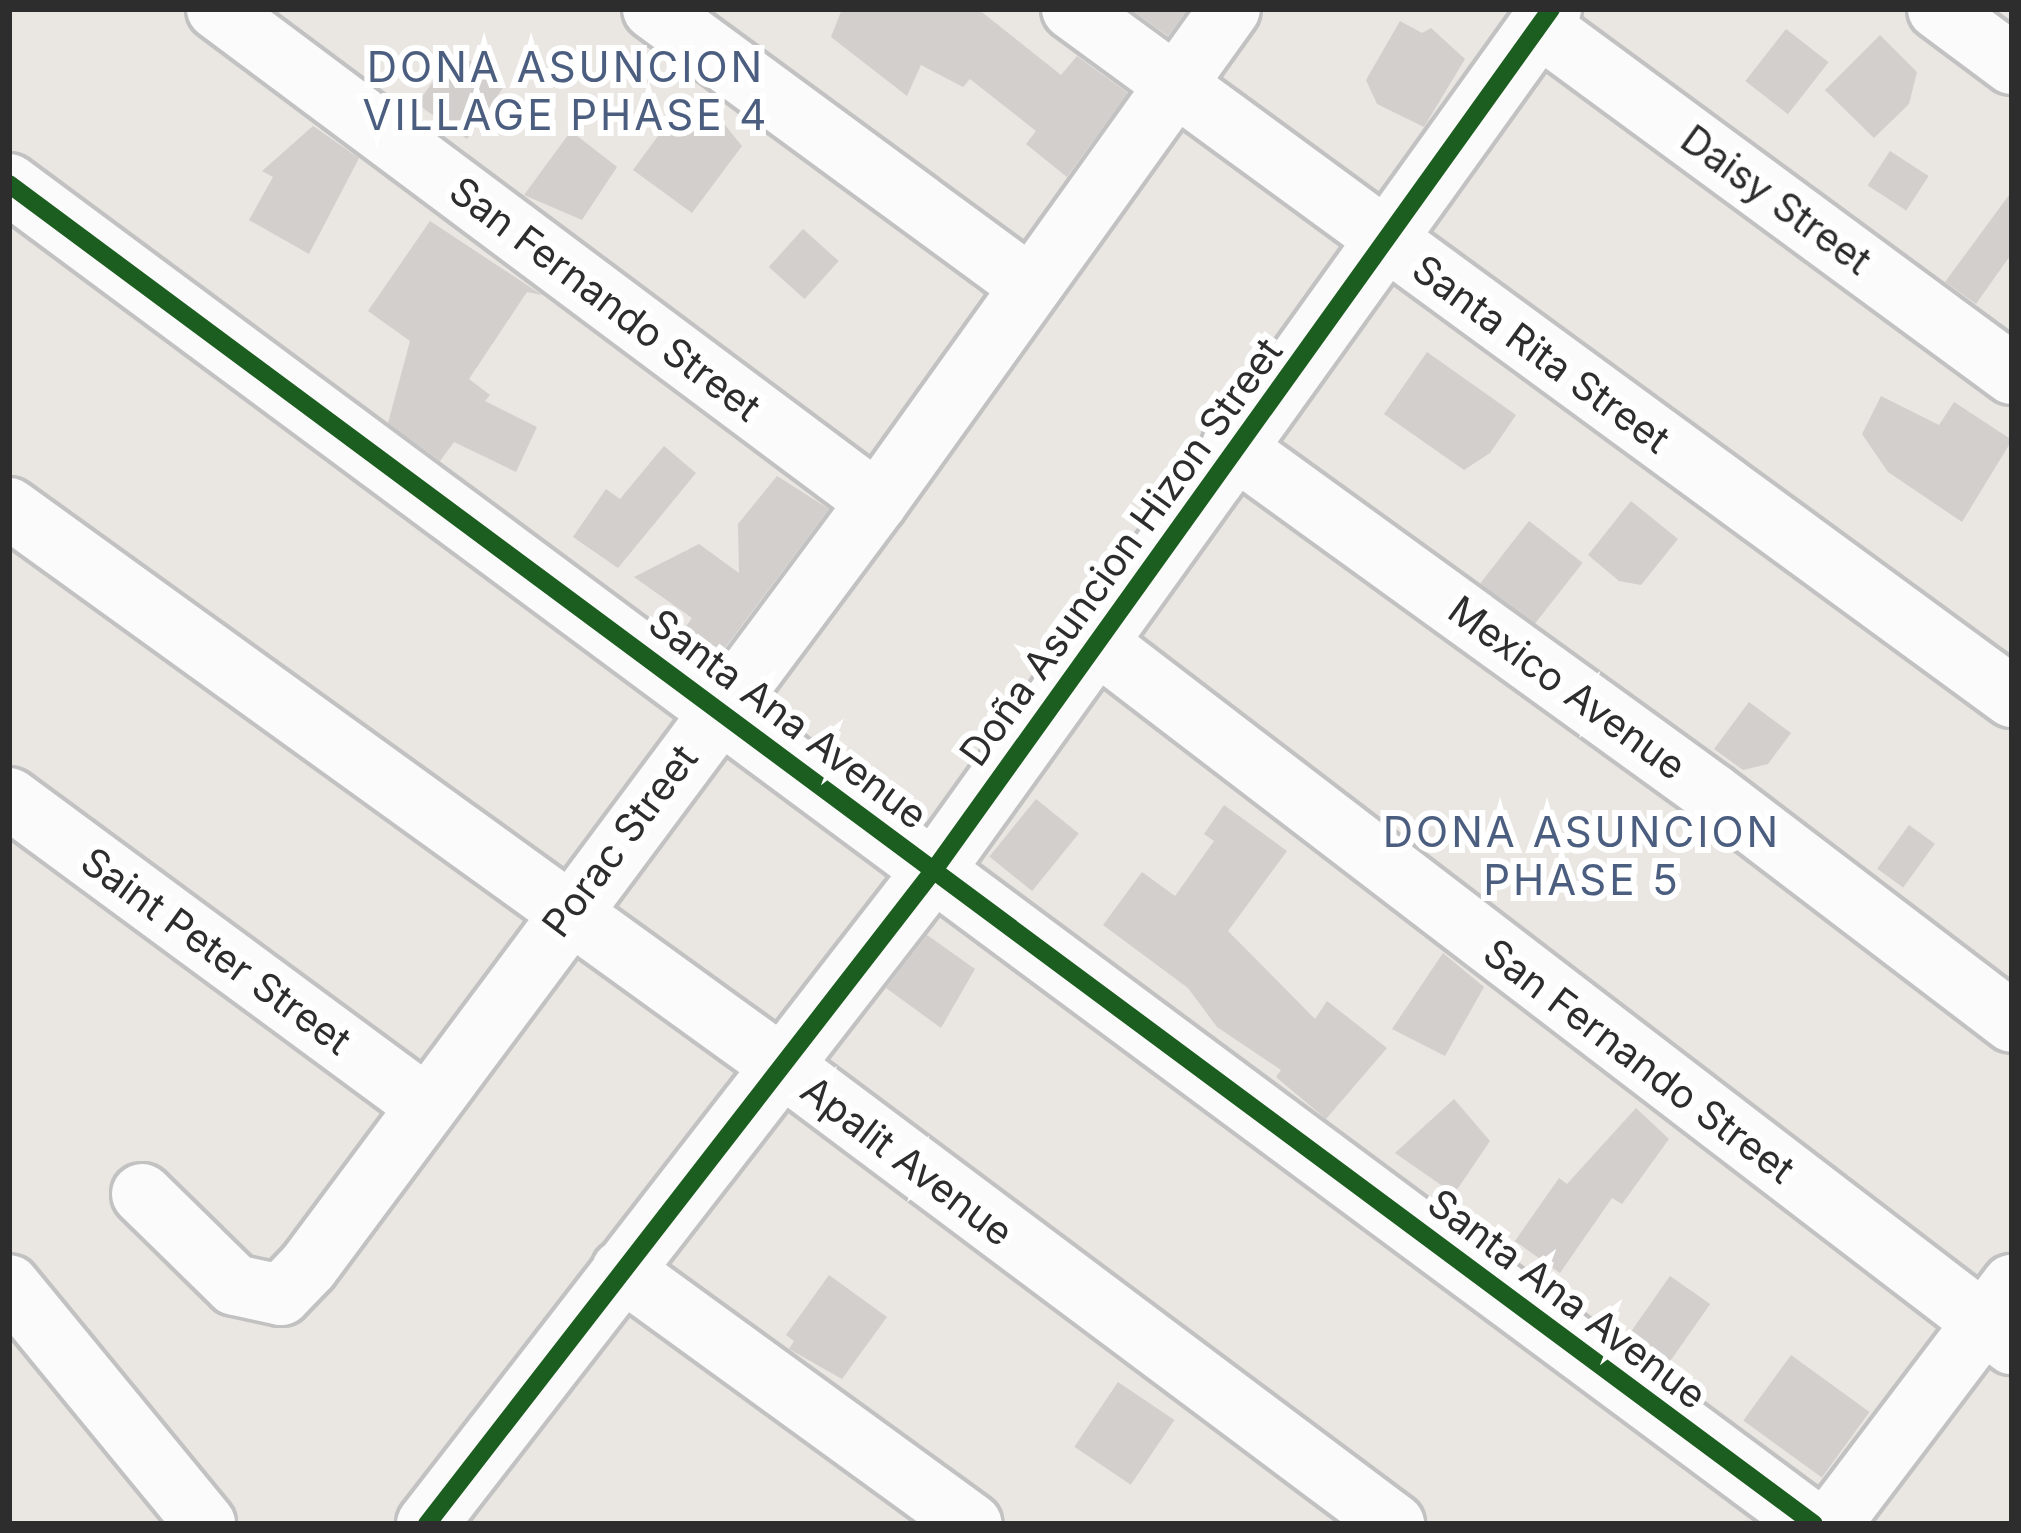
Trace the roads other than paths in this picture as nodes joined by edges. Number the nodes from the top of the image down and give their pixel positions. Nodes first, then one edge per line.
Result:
1 (218, 9) edge
2 (653, 9) edge
3 (1072, 9) edge
4 (1230, 9) edge
5 (1938, 9) edge
6 (1545, 17) edge
7 (2012, 64) edge
8 (1174, 85) junction
9 (9, 184) edge
10 (1387, 242) junction
11 (1026, 283) junction
12 (2012, 374) edge
13 (1232, 446) junction
14 (877, 502) junction
15 (9, 508) edge
16 (1097, 643) junction
17 (2012, 697) edge
18 (721, 710) junction
19 (9, 798) edge
20 (934, 870) junction
21 (566, 910) junction
22 (2012, 1022) edge
23 (785, 1068) junction
24 (424, 1104) junction
25 (142, 1194) dead end
26 (622, 1270) junction
27 (9, 1285) edge
28 (2002, 1318) edge
29 (205, 1524) edge
30 (427, 1524) edge
31 (971, 1524) edge
32 (1394, 1524) edge
33 (1814, 1524) edge
34 (1831, 1524) edge

1 - 14 street, San Fernando Street
2 - 11 street
3 - 8 street, Santa Rita Street
4 - 8 street, Porac Street
5 - 7 street
6 - 10 street, Doña Asuncion Hizon Street
6 - 12 street, Daisy Street
8 - 10 street, Santa Rita Street
8 - 11 street, Porac Street
9 - 18 street, Santa Ana Avenue
10 - 13 street, Doña Asuncion Hizon Street
10 - 17 street, Santa Rita Street
11 - 14 street, Porac Street
13 - 16 street, Doña Asuncion Hizon Street
13 - 22 street, Mexico Avenue
14 - 18 street, Porac Street
15 - 21 street, Apalit Avenue
16 - 20 street, Doña Asuncion Hizon Street
16 - 28 street, San Fernando Street
18 - 20 street, Santa Ana Avenue
18 - 21 street, Porac Street
19 - 24 street, Saint Peter Street
20 - 23 street, Doña Asuncion Hizon Street
20 - 33 street, Santa Ana Avenue
21 - 23 street, Apalit Avenue
21 - 24 street, Porac Street
23 - 26 street, Doña Asuncion Hizon Street
23 - 32 street, Apalit Avenue
24 - 25 street, Porac Street
26 - 30 street, Doña Asuncion Hizon Street
26 - 31 street
27 - 29 street
28 - 34 street

